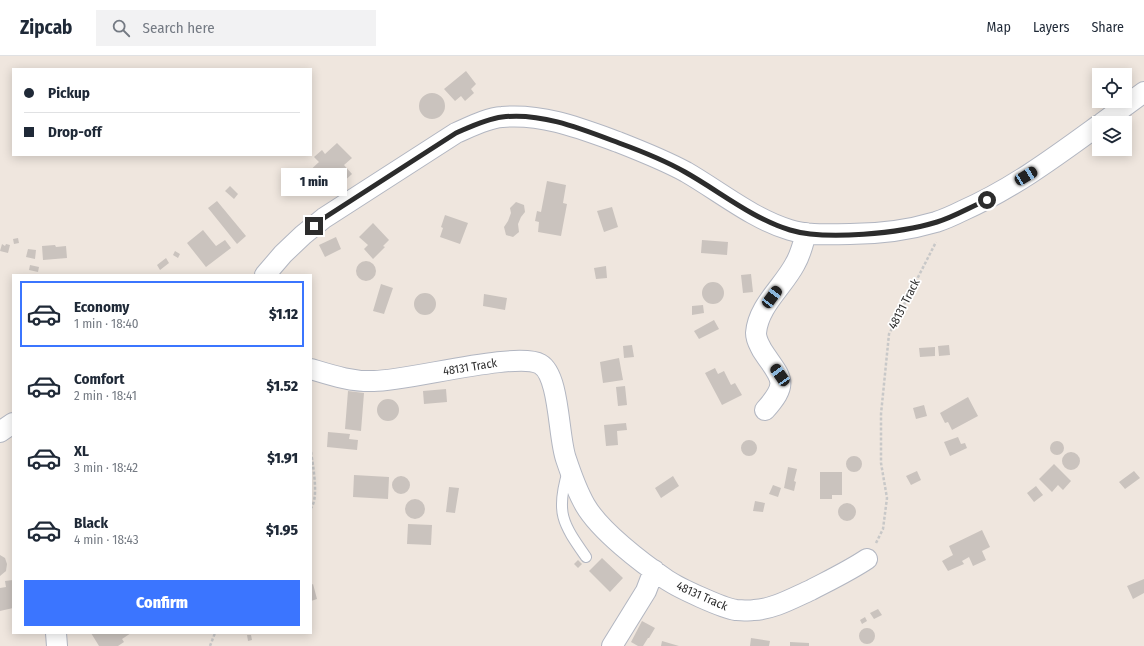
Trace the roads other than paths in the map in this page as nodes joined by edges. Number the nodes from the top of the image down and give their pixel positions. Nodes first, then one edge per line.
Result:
1 (1144, 92) edge
2 (1111, 116) edge
3 (1092, 130) edge
4 (806, 233) junction
5 (266, 274) edge
6 (312, 369) edge
7 (765, 410) dead end
8 (12, 424) edge
9 (0, 432) edge
10 (569, 467) junction
11 (586, 557) dead end
12 (867, 559) road end
13 (654, 570) junction
14 (56, 634) edge
15 (57, 646) edge
16 (612, 646) edge

1 - 2 street
3 - 4 street
4 - 5 street
4 - 7 street
6 - 10 street, 48131 Track
8 - 9 street
10 - 11 lane
10 - 13 street, 48131 Track
12 - 13 street, 48131 Track
13 - 16 street
14 - 15 street

